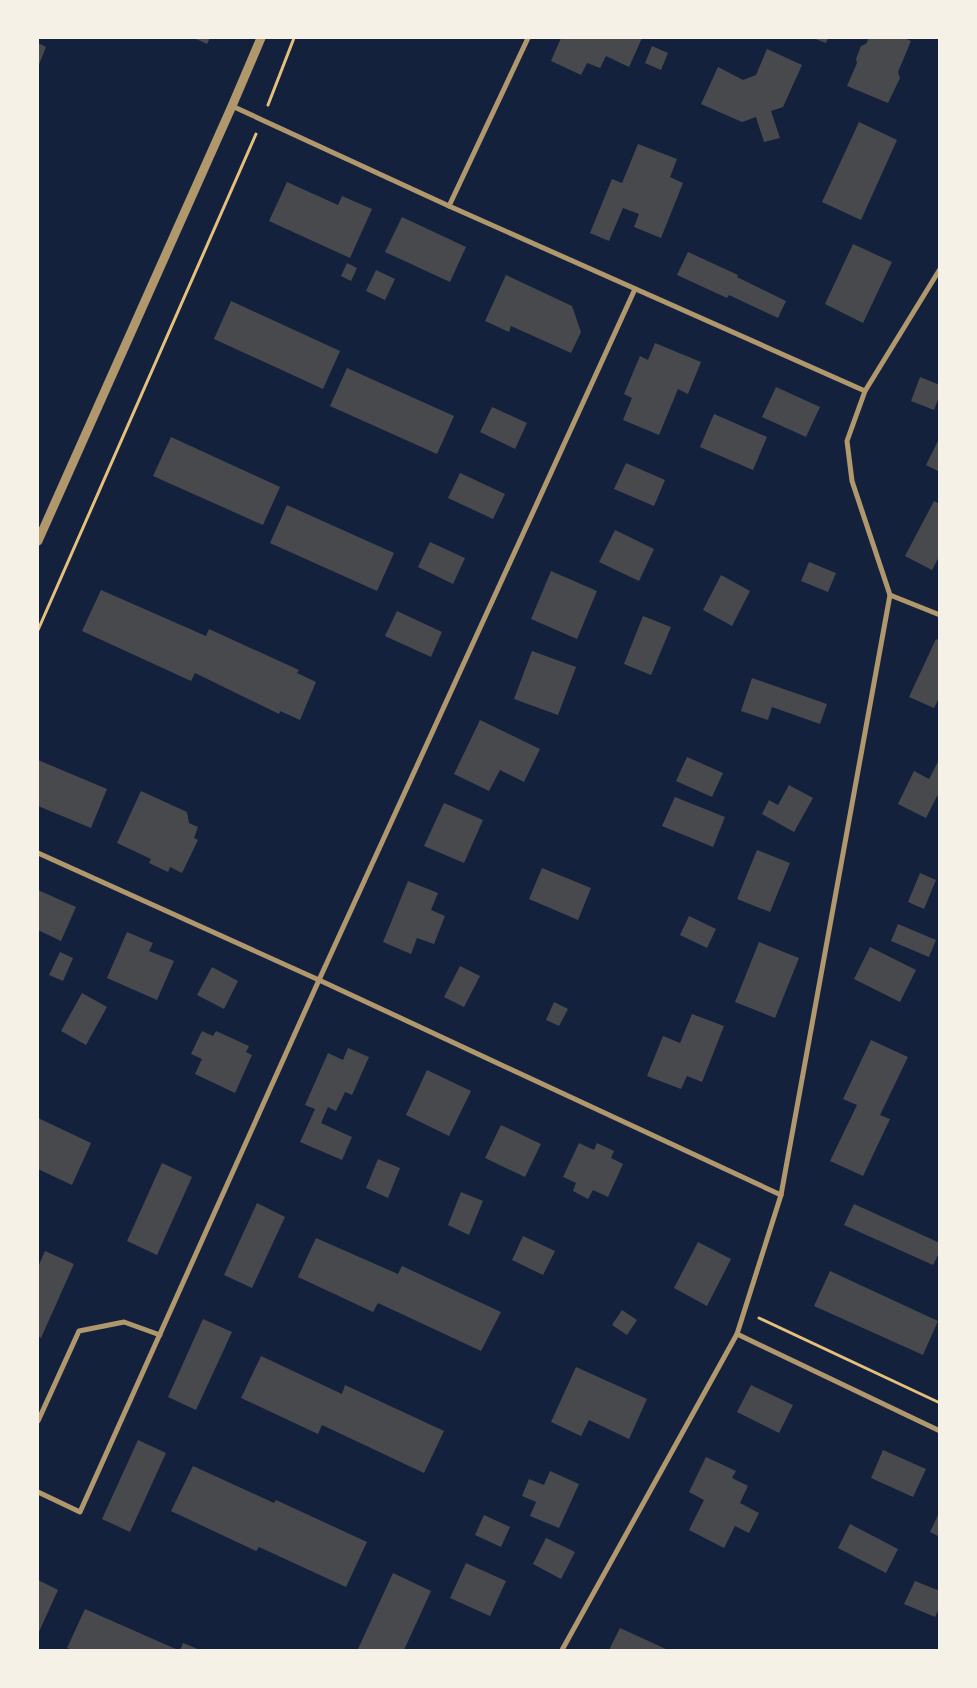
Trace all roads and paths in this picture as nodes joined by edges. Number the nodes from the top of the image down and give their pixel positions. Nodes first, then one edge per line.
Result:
1 (261, 38) edge
2 (294, 38) edge
3 (528, 38) edge
4 (232, 106) junction
5 (262, 120) junction
6 (449, 206) junction
7 (940, 269) edge
8 (635, 289) junction
9 (865, 391) junction
10 (38, 541) edge
11 (890, 595) junction
12 (940, 615) edge
13 (38, 630) edge
14 (38, 853) edge
15 (319, 980) junction
16 (781, 1195) junction
17 (744, 1311) junction
18 (737, 1334) junction
19 (160, 1335) junction
20 (940, 1403) edge
21 (38, 1421) edge
22 (940, 1431) edge
23 (38, 1492) edge
24 (562, 1650) edge

1 - 4 street
2 - 5 path
3 - 6 street
4 - 5 street
4 - 10 street
5 - 6 street
5 - 13 path
6 - 8 street
7 - 9 street
8 - 9 street
8 - 15 street
9 - 11 street
11 - 12 street
11 - 16 street
14 - 15 street
15 - 16 street
15 - 19 street
16 - 17 street
17 - 18 street
17 - 20 path
18 - 22 street
18 - 24 street
19 - 21 street
19 - 23 street

